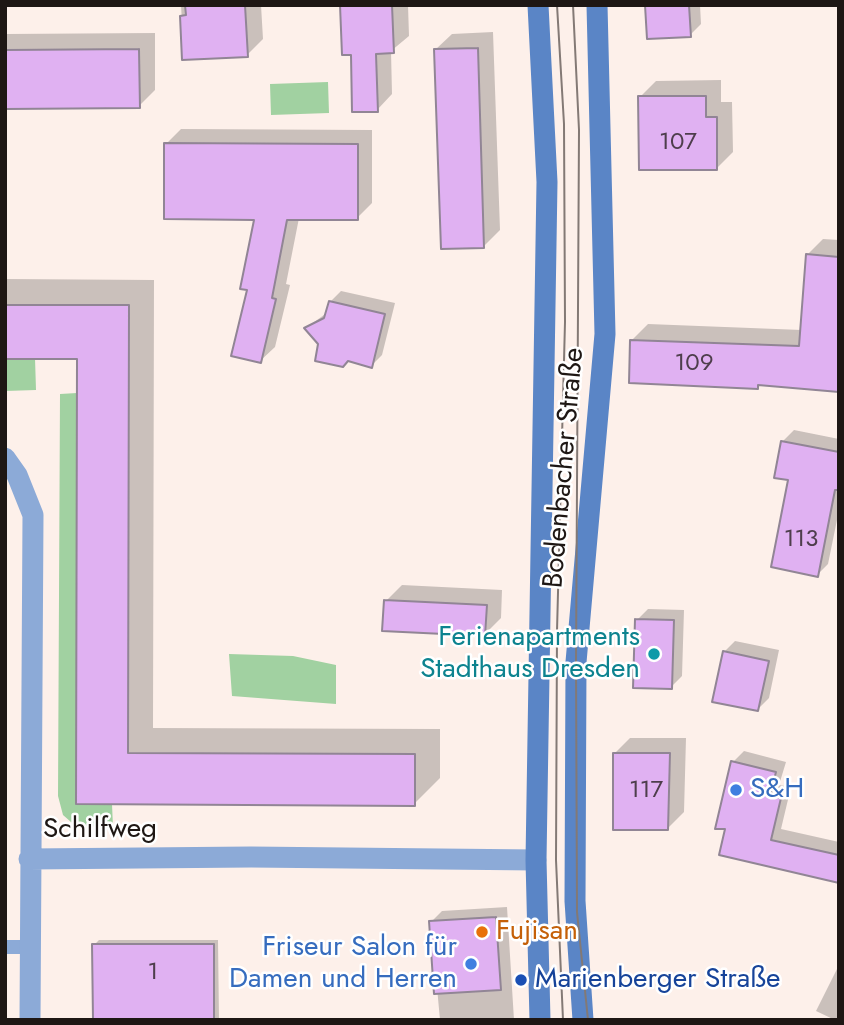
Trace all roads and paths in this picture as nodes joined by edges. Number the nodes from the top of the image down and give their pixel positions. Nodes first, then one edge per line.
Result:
1 (538, 5) edge
2 (597, 5) edge
3 (5, 458) edge
4 (29, 859) junction
5 (536, 860) junction
6 (5, 947) edge
7 (30, 947) junction
8 (30, 1020) edge
9 (540, 1020) edge
10 (583, 1020) edge

1 - 5 street, Bodenbacher Straße
2 - 10 street, Bodenbacher Straße
3 - 4 street, Schilfweg
4 - 5 street, Schilfweg
4 - 7 street
5 - 9 street, Bodenbacher Straße
6 - 7 lane
7 - 8 street

